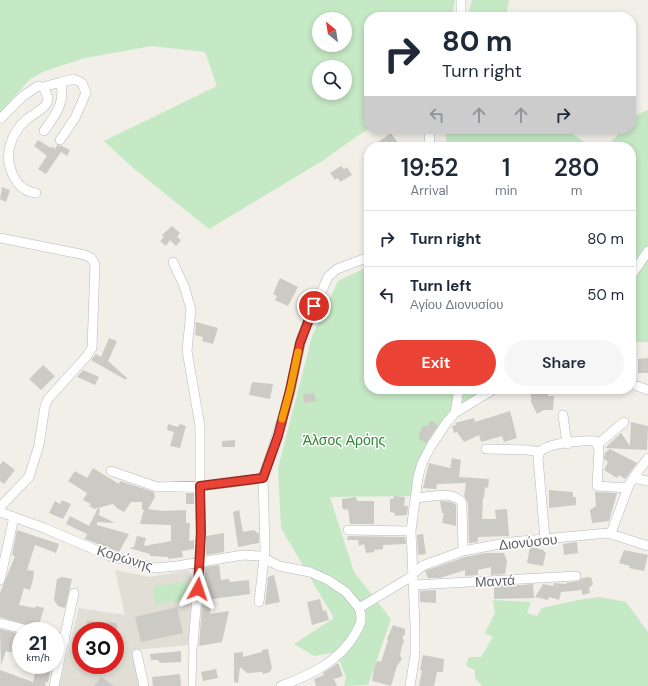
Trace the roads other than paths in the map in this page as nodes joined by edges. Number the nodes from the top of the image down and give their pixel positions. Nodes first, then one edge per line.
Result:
1 (461, 0) edge
2 (461, 12) edge
3 (61, 82) junction
4 (43, 87) junction
5 (0, 119) edge
6 (44, 131) dead end
7 (60, 140) dead end
8 (36, 193) dead end
9 (0, 238) edge
10 (648, 251) edge
11 (364, 259) edge
12 (173, 262) dead end
13 (636, 269) edge
14 (637, 386) dead end
15 (648, 390) edge
16 (458, 394) edge
17 (486, 394) edge
18 (455, 412) junction
19 (563, 415) dead end
20 (624, 422) dead end
21 (567, 444) junction
22 (598, 444) junction
23 (486, 450) dead end
24 (539, 452) junction
25 (648, 458) edge
26 (111, 471) dead end
27 (263, 478) junction
28 (634, 478) junction
29 (648, 481) edge
30 (200, 486) junction
31 (628, 488) junction
32 (416, 498) junction
33 (0, 507) edge
34 (0, 512) edge
35 (14, 517) junction
36 (348, 530) dead end
37 (411, 531) junction
38 (611, 533) junction
39 (545, 539) junction
40 (648, 546) edge
41 (463, 551) junction
42 (265, 558) junction
43 (200, 561) junction
44 (413, 575) junction
45 (576, 576) dead end
46 (0, 580) edge
47 (414, 585) junction
48 (74, 594) dead end
49 (259, 602) dead end
50 (359, 608) junction
51 (0, 623) edge
52 (12, 626) edge
53 (65, 639) joint
54 (193, 644) joint
55 (137, 654) dead end
56 (192, 685) edge
57 (54, 686) edge
58 (144, 686) edge
59 (280, 686) edge
60 (410, 686) edge

1 - 2 street
3 - 4 street
3 - 6 street
3 - 7 street
4 - 5 street
4 - 8 street
9 - 33 street
10 - 13 street
11 - 27 street
12 - 30 street
14 - 15 street
16 - 18 street
17 - 18 street
18 - 32 street
19 - 21 street
20 - 22 street
21 - 22 street
21 - 24 street
22 - 31 street
23 - 24 street
24 - 39 street
25 - 28 street
26 - 30 street
27 - 30 street
27 - 42 street
28 - 29 street
28 - 31 street
30 - 43 street
31 - 38 street
32 - 37 street
32 - 41 street
34 - 35 street, Κορώνης
35 - 43 street, Κορώνης
35 - 46 street
36 - 37 street
37 - 44 street
38 - 39 street, Διονύσου
38 - 40 street, Διονύσου
39 - 41 street, Διονύσου
41 - 44 street, Διονύσου
42 - 43 street, Κορώνης
42 - 49 street
42 - 50 street, Κορώνης
43 - 54 street
44 - 47 street
44 - 50 street, Διονύσου
45 - 47 street, Μαντά
47 - 60 street
48 - 53 street
50 - 59 street
51 - 52 street
53 - 57 street
54 - 56 street
55 - 58 street

